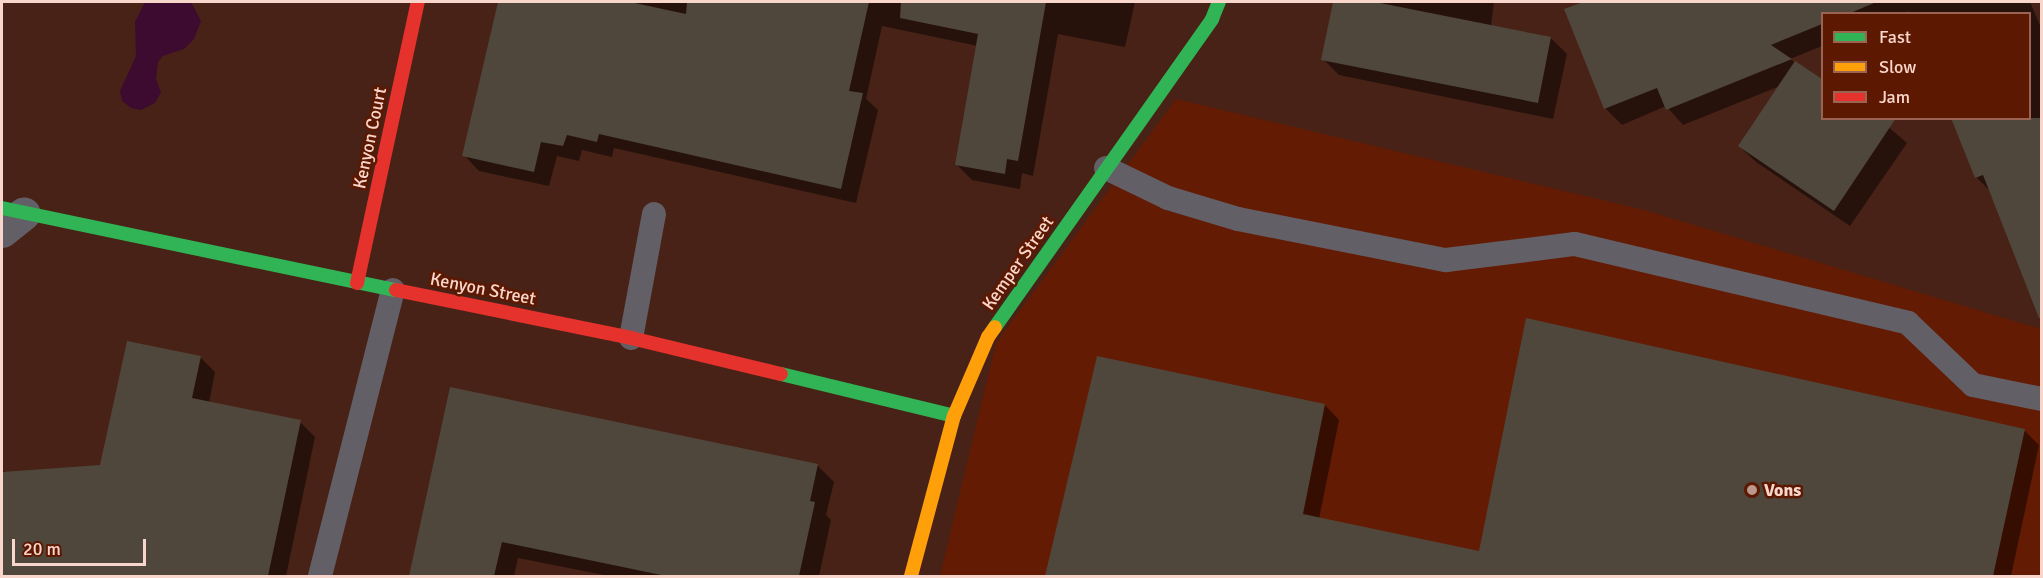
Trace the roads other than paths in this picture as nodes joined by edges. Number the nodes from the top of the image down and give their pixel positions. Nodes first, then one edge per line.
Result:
1 (418, 2) edge
2 (1219, 2) edge
3 (1106, 168) junction
4 (654, 214) dead end
5 (9, 218) edge
6 (357, 283) junction
7 (393, 290) junction
8 (631, 338) junction
9 (2042, 399) edge
10 (954, 416) junction
11 (320, 576) edge
12 (911, 576) edge

1 - 6 street, Kenyon Court
2 - 3 street, Kemper Street
3 - 9 lane
3 - 10 street, Kemper Street
4 - 8 lane
5 - 6 street, Kenyon Street
6 - 7 street, Kenyon Street
7 - 8 street, Kenyon Street
7 - 11 lane
8 - 10 street, Kenyon Street
10 - 12 street, Kemper Street

